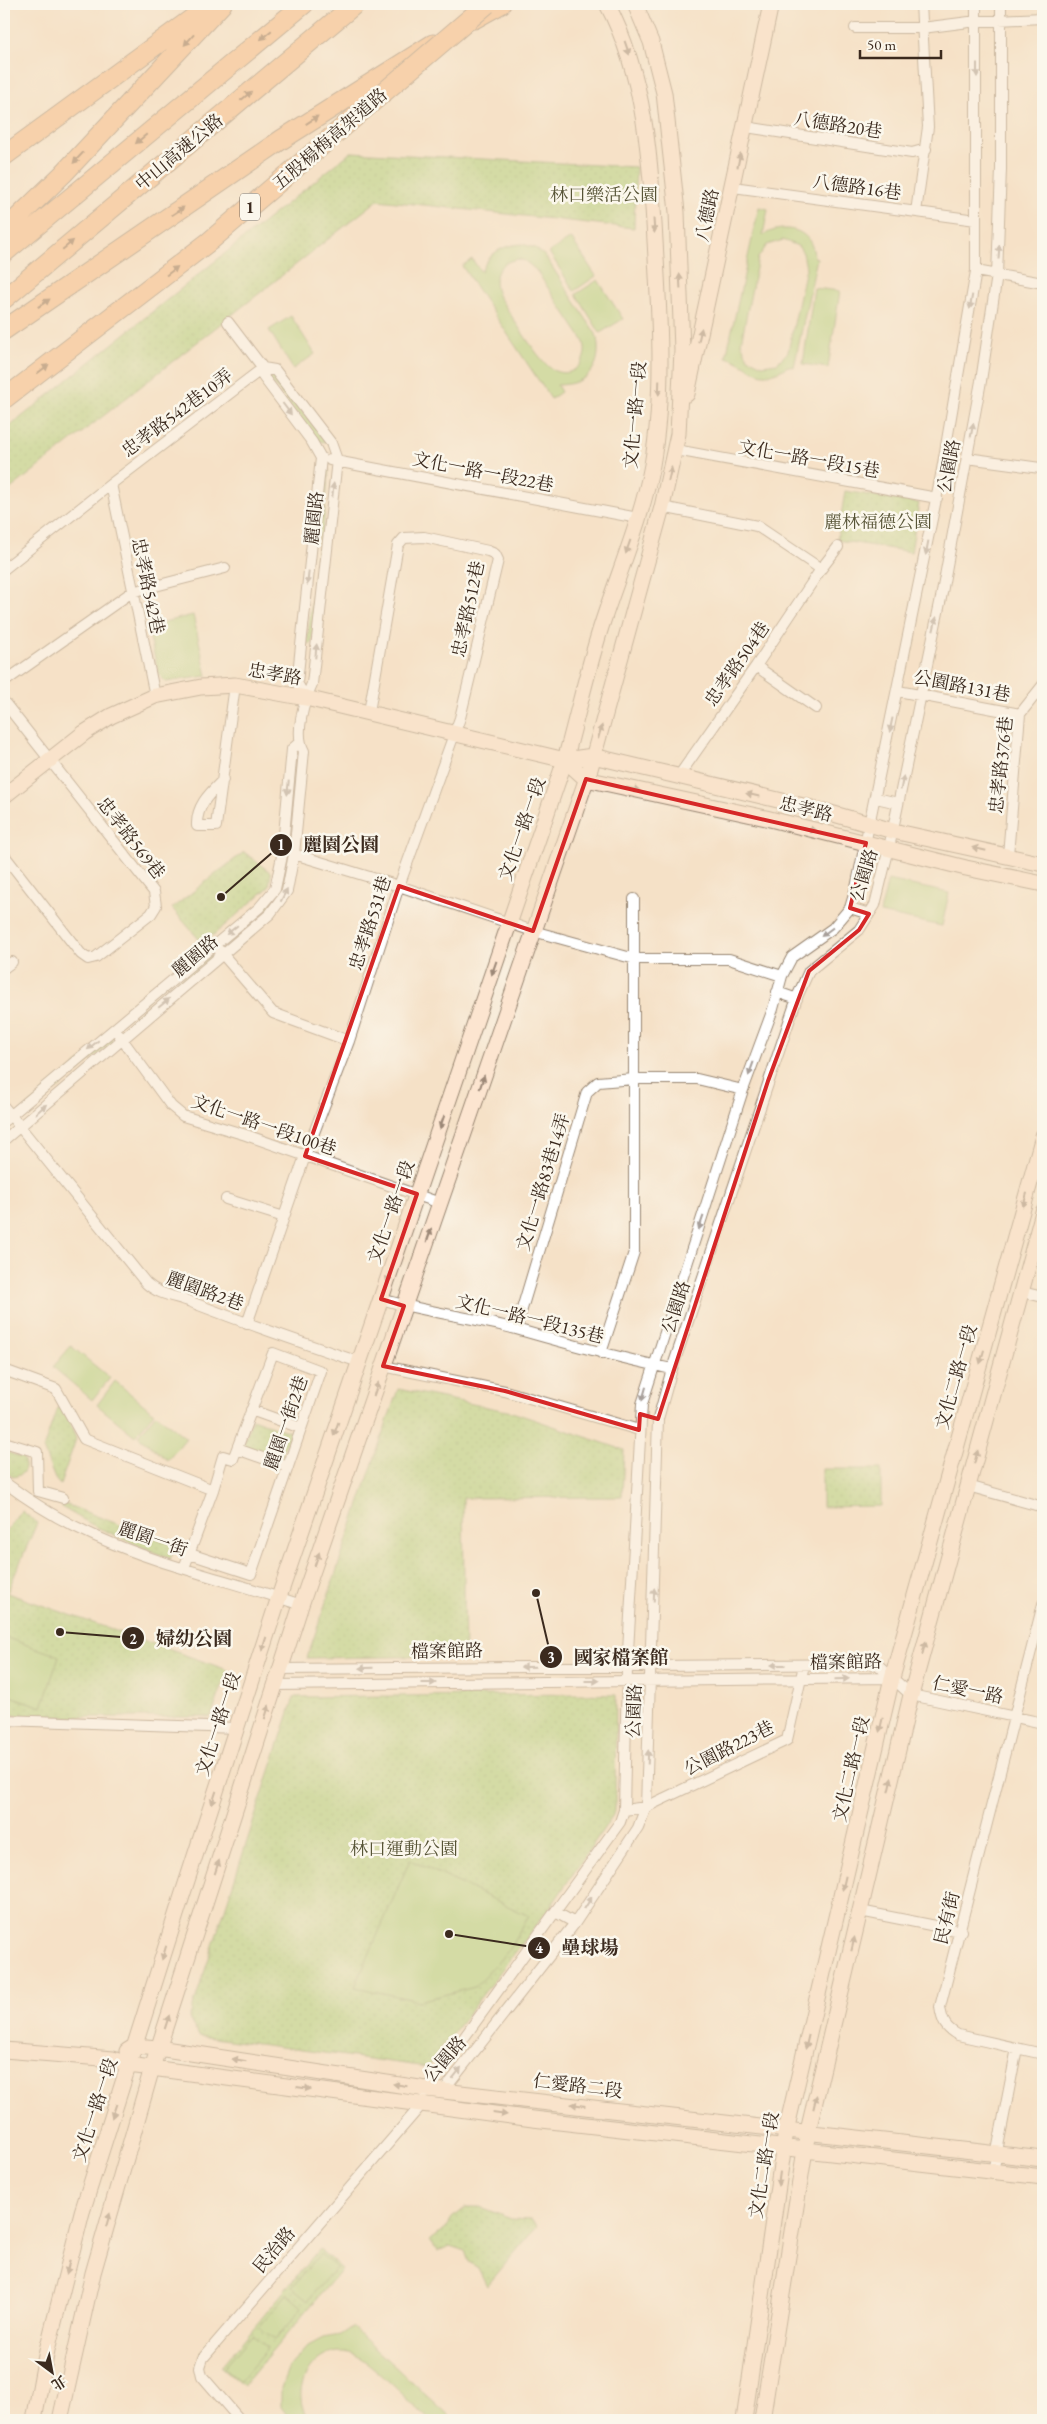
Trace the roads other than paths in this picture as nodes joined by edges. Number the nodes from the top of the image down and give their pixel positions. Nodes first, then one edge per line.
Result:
1 (213, 4) edge
2 (222, 4) edge
3 (304, 4) edge
4 (354, 4) edge
5 (487, 4) edge
6 (501, 4) edge
7 (514, 4) edge
8 (608, 4) edge
9 (635, 4) edge
10 (645, 4) edge
11 (771, 4) edge
12 (921, 4) edge
13 (976, 4) edge
14 (1001, 4) edge
15 (1043, 18) edge
16 (1001, 20) junction
17 (977, 21) junction
18 (855, 28) dead end
19 (922, 28) junction
20 (414, 54) junction
21 (657, 62) junction
22 (746, 127) junction
23 (926, 149) junction
24 (4, 156) edge
25 (732, 187) junction
26 (916, 212) junction
27 (976, 220) junction
28 (4, 231) edge
29 (4, 254) edge
30 (976, 270) junction
31 (997, 275) junction
32 (1043, 283) edge
33 (4, 299) edge
34 (228, 322) dead end
35 (4, 330) edge
36 (264, 368) junction
37 (4, 399) edge
38 (678, 434) junction
39 (676, 450) junction
40 (321, 458) junction
41 (967, 458) junction
42 (336, 460) junction
43 (1043, 466) edge
44 (111, 484) junction
45 (936, 498) junction
46 (662, 507) junction
47 (638, 518) junction
48 (838, 547) dead end
49 (225, 568) dead end
50 (4, 569) edge
51 (821, 569) junction
52 (132, 592) junction
53 (756, 666) junction
54 (4, 682) edge
55 (1043, 685) edge
56 (235, 686) junction
57 (898, 691) junction
58 (919, 695) junction
59 (155, 696) junction
60 (306, 698) junction
61 (4, 702) edge
62 (816, 708) dead end
63 (369, 712) junction
64 (1020, 714) junction
65 (454, 732) junction
66 (299, 743) junction
67 (593, 756) junction
68 (565, 760) junction
69 (50, 761) junction
70 (678, 777) junction
71 (586, 779) junction
72 (223, 780) dead end
73 (4, 796) edge
74 (876, 798) junction
75 (898, 802) junction
76 (870, 825) junction
77 (893, 831) junction
78 (866, 843) junction
79 (889, 848) junction
80 (294, 854) junction
81 (4, 855) edge
82 (1008, 855) junction
83 (1043, 864) edge
84 (1043, 884) edge
85 (400, 886) junction
86 (634, 899) dead end
87 (850, 908) junction
88 (869, 914) junction
89 (510, 922) junction
90 (533, 931) junction
91 (214, 944) junction
92 (223, 954) junction
93 (635, 959) junction
94 (782, 976) junction
95 (777, 992) junction
96 (797, 999) junction
97 (113, 1028) junction
98 (122, 1039) junction
99 (349, 1041) junction
100 (634, 1079) junction
101 (743, 1090) junction
102 (6, 1114) edge
103 (20, 1126) junction
104 (1043, 1136) edge
105 (4, 1140) edge
106 (305, 1156) junction
107 (716, 1178) junction
108 (734, 1183) junction
109 (417, 1194) junction
110 (226, 1199) dead end
111 (440, 1203) junction
112 (1043, 1212) edge
113 (284, 1217) junction
114 (1022, 1292) junction
115 (1043, 1297) edge
116 (381, 1298) junction
117 (404, 1306) junction
118 (247, 1324) junction
119 (516, 1330) junction
120 (601, 1353) junction
121 (359, 1362) junction
122 (653, 1365) junction
123 (383, 1366) junction
124 (672, 1369) junction
125 (4, 1370) edge
126 (251, 1410) junction
127 (640, 1414) junction
128 (658, 1419) junction
129 (301, 1428) junction
130 (639, 1430) junction
131 (4, 1442) edge
132 (237, 1449) junction
133 (288, 1467) junction
134 (4, 1482) edge
135 (968, 1486) junction
136 (213, 1490) junction
137 (63, 1498) dead end
138 (1043, 1507) edge
139 (190, 1554) junction
140 (184, 1568) junction
141 (279, 1597) junction
142 (1043, 1604) edge
143 (301, 1605) junction
144 (804, 1665) junction
145 (627, 1666) junction
146 (652, 1666) junction
147 (280, 1669) junction
148 (892, 1678) junction
149 (801, 1680) junction
150 (626, 1681) junction
151 (651, 1681) junction
152 (276, 1685) junction
153 (911, 1695) junction
154 (1013, 1717) junction
155 (4, 1720) edge
156 (1043, 1724) edge
157 (237, 1728) junction
158 (646, 1807) junction
159 (624, 1810) junction
160 (860, 1910) junction
161 (557, 1913) junction
162 (575, 1923) junction
163 (961, 1931) junction
164 (464, 2038) junction
165 (135, 2046) junction
166 (478, 2047) junction
167 (158, 2048) junction
168 (1017, 2048) junction
169 (4, 2050) edge
170 (1043, 2054) edge
171 (113, 2059) junction
172 (129, 2065) junction
173 (152, 2068) junction
174 (426, 2089) junction
175 (445, 2089) junction
176 (420, 2105) junction
177 (786, 2131) junction
178 (808, 2131) junction
179 (784, 2149) junction
180 (804, 2149) junction
181 (997, 2154) junction
182 (1043, 2158) edge
183 (993, 2172) junction
184 (1043, 2178) edge
185 (34, 2420) edge
186 (60, 2420) edge
187 (240, 2420) edge
188 (744, 2420) edge
189 (762, 2420) edge

1 - 24 highway
2 -> 28 highway
3 -> 29 highway, 中山高速公路
33 -> 4 highway, 中山高速公路
37 -> 5 highway, 五股楊梅高架道路 / 1, bridge
6 - 20 highway
7 - 20 highway
8 -> 47 main road, 文化一路一段
9 - 21 main road
10 - 21 main road
11 - 22 main road, 八德路
12 - 19 street
13 - 17 street, 公園路
14 - 16 street, 公園路
15 - 16 street
16 - 17 street
31 -> 16 street, 公園路
17 - 19 street
17 -> 27 street, 公園路
18 - 19 street
19 - 23 street
35 -> 20 highway
38 -> 21 main road
22 - 23 street, 八德路20巷
25 -> 22 main road, 八德路
23 - 26 street
25 - 26 street, 八德路16巷
38 -> 25 main road, 八德路
26 - 27 street, 八德路16巷
27 - 30 street, 公園路
30 - 31 street
30 -> 45 street, 公園路
31 - 32 street
41 -> 31 street, 公園路
34 - 36 street
36 -> 40 street
36 - 42 street
36 - 44 street, 忠孝路542巷10弄
38 - 39 main road
39 - 45 street, 文化一路一段15巷
46 -> 39 main road
40 - 42 street, 文化一路一段22巷
40 -> 60 street, 麗園路
41 - 43 street
58 -> 41 street, 公園路
42 - 47 street, 文化一路一段22巷
60 -> 42 street, 麗園路
44 - 50 street, 忠孝路542巷10弄
44 - 52 street, 忠孝路542巷
45 -> 57 street, 公園路
46 - 51 street
67 -> 46 main road
47 -> 68 main road, 文化一路一段
48 - 51 street, 忠孝路504巷
49 - 52 street
51 - 53 street, 忠孝路504巷
52 - 54 street
52 - 59 street, 忠孝路542巷
53 - 62 street
53 - 70 street, 忠孝路504巷
55 - 64 street, 忠孝路376巷
56 - 59 main road, 忠孝路
56 - 60 main road, 忠孝路
56 - 72 street
57 - 58 street, 公園路131巷
57 -> 74 street, 公園路
58 - 64 street, 公園路131巷
75 -> 58 street, 公園路
59 - 69 main road, 忠孝路
60 - 63 main road, 忠孝路
60 - 66 street, 麗園路
61 - 69 street
63 - 65 main road, 忠孝路
63 - 65 street, 忠孝路512巷
64 - 82 street, 忠孝路376巷
65 - 68 main road, 忠孝路
65 - 85 street, 忠孝路531巷
66 - 80 street, 麗園路
66 -> 91 street, 麗園路
67 - 68 main road, 忠孝路
67 - 70 main road, 忠孝路
67 - 71 main road
68 - 71 main road, 忠孝路
68 - 89 main road, 文化一路一段
69 - 73 main road, 忠孝路
69 - 81 street, 忠孝路569巷
76 -> 70 main road, 忠孝路
71 -> 78 main road, 忠孝路
71 - 90 main road
74 - 75 street
74 - 76 street, 公園路
75 - 77 street, 公園路
76 - 77 main road, 忠孝路
76 - 78 street, 公園路
77 - 79 street, 公園路
82 -> 77 main road, 忠孝路
78 - 79 main road, 忠孝路
78 - 87 street, 公園路
79 - 84 main road, 忠孝路
79 - 88 street, 公園路
80 - 85 street
92 -> 80 street, 麗園路
82 - 83 main road, 忠孝路
85 - 89 street
85 - 99 street, 忠孝路531巷
86 - 93 street
87 - 88 street
87 -> 94 street, 公園路
88 - 96 street, 公園路
89 - 90 street
89 -> 109 main road, 文化一路一段
90 - 93 street
111 -> 90 main road
91 - 92 street
91 - 97 street, 麗園路
98 -> 92 street, 麗園路
92 - 99 street
93 - 94 street
93 - 100 street
94 - 95 street, 公園路
95 - 96 street
95 -> 101 street, 公園路
96 - 108 street, 公園路
97 - 98 street, 文化一路一段100巷
97 -> 102 street, 麗園路
103 -> 98 street, 麗園路
98 - 106 street, 文化一路一段100巷
99 - 106 street, 忠孝路531巷
100 - 101 street, 文化一路83巷14弄
100 - 119 street, 文化一路83巷14弄
100 - 120 street
101 - 107 street, 公園路
102 - 103 street, 麗園路2巷
103 - 105 street, 麗園路
103 - 118 street, 麗園路2巷
104 -> 148 main road, 文化二路一段
106 - 109 street, 文化一路一段100巷
106 - 113 street, 忠孝路531巷
107 - 108 street
107 -> 122 street, 公園路
108 - 124 street, 公園路
109 - 111 street, 文化一路一段100巷
109 -> 116 main road, 文化一路一段
110 - 113 street
117 -> 111 main road
112 - 114 main road
113 - 118 street, 忠孝路531巷
114 - 115 street
135 -> 114 main road
116 - 117 street, 文化一路一段135巷
116 - 121 main road, 文化一路一段
117 - 119 street, 文化一路一段135巷
117 - 123 main road
118 - 121 street, 麗園路2巷
119 - 120 street, 文化一路一段135巷
120 - 122 street, 文化一路一段135巷
121 -> 141 main road, 文化一路一段
122 - 124 street, 文化一路一段135巷
122 -> 127 street, 公園路
123 - 130 street
143 -> 123 main road
124 - 128 street, 公園路
125 - 136 street
126 - 129 street
126 - 129 street, 麗園一街2巷
126 - 132 street, 麗園一街2巷
127 - 128 street
127 - 130 street, 公園路
146 -> 128 street, 公園路
129 - 133 street, 麗園一街2巷
130 - 145 street, 公園路
131 - 137 street
132 - 133 street
132 - 136 street
133 - 139 street, 麗園一街2巷
134 - 140 street, 麗園一街
135 - 138 street
153 -> 135 main road
136 - 139 street
139 - 140 street
140 - 141 street, 麗園一街
141 - 143 street, 麗園一街
141 -> 157 main road, 文化一路一段
142 - 154 street, 民有街
143 - 147 main road
144 -> 146 street, 檔案館路
144 - 148 street, 檔案館路
144 - 149 street, 公園路223巷
145 - 146 street, 檔案館路
145 -> 147 street, 檔案館路
145 - 150 street, 公園路
146 - 151 street, 公園路
147 - 152 main road
149 -> 148 street, 檔案館路
148 - 153 street, 仁愛一路
148 -> 177 main road, 文化二路一段
149 - 151 street, 檔案館路
149 - 158 street, 公園路223巷
150 - 151 street, 檔案館路
152 -> 150 street, 檔案館路
150 - 159 street, 公園路
158 -> 151 street, 公園路
167 -> 152 main road
153 - 154 street, 仁愛一路
160 -> 153 main road
154 - 156 street, 仁愛一路
154 - 163 street, 民有街
155 - 157 street
157 -> 165 main road, 文化一路一段
158 - 159 street
162 -> 158 street, 公園路
159 - 161 street, 公園路
160 - 163 street
178 -> 160 main road
161 - 162 street
161 - 164 street, 公園路
162 - 166 street, 公園路
163 - 168 street, 民有街
164 - 166 street
164 - 174 street, 公園路
165 - 167 main road, 仁愛路二段
165 - 171 main road
165 - 172 main road, 文化一路一段
175 -> 166 street, 公園路
167 - 173 main road
174 -> 167 main road, 仁愛路二段
168 - 170 street, 民有街
168 - 181 street
169 - 171 main road
171 - 172 main road
172 - 173 main road
172 -> 185 main road, 文化一路一段
173 -> 176 main road
186 -> 173 main road
174 - 175 main road, 仁愛路二段
174 - 176 street, 公園路
175 - 176 street, 公園路
177 -> 175 main road, 仁愛路二段
176 -> 179 main road
176 - 187 street, 民治路
177 - 178 main road, 仁愛路二段
177 - 179 main road, 文化二路一段
178 - 180 main road
178 - 181 main road, 仁愛路二段
179 - 180 main road
179 -> 188 main road, 文化二路一段
180 - 183 main road
180 - 189 main road
181 - 182 main road, 仁愛路二段
181 - 183 street
183 - 184 main road

